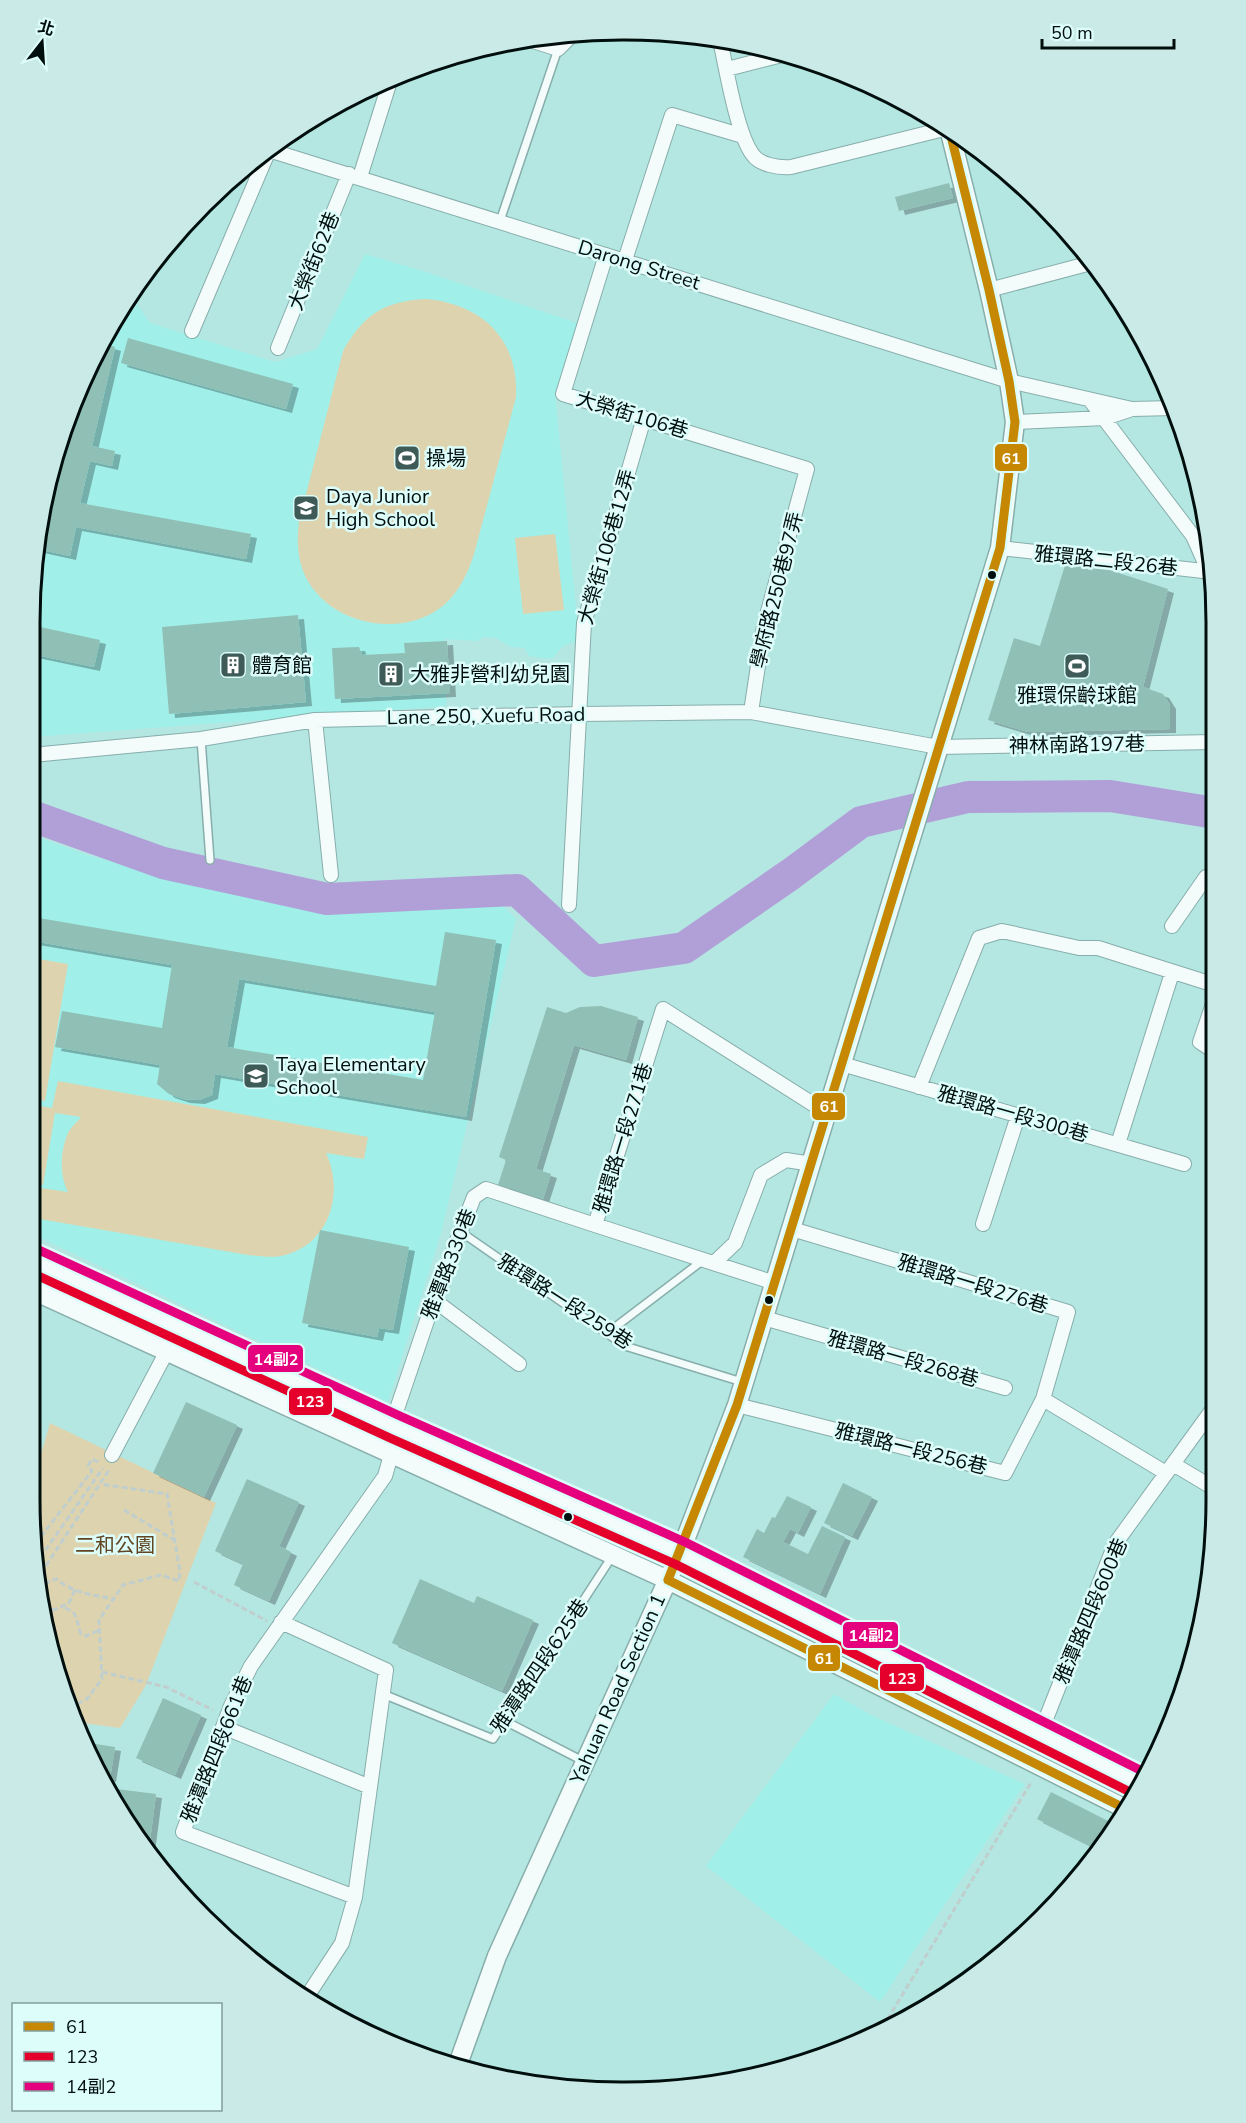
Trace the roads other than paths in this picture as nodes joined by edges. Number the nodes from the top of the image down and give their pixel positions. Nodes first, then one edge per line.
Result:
1 (563, 44) edge
2 (546, 45) edge
3 (558, 49) junction
4 (722, 49) edge
5 (768, 59) edge
6 (727, 69) junction
7 (386, 91) edge
8 (935, 131) edge
9 (743, 136) junction
10 (952, 142) edge
11 (279, 153) edge
12 (262, 166) edge
13 (355, 176) junction
14 (500, 221) junction
15 (606, 255) junction
16 (625, 261) junction
17 (1083, 265) edge
18 (989, 290) junction
19 (192, 331) dead end
20 (278, 348) dead end
21 (1009, 381) junction
22 (1090, 400) junction
23 (1164, 408) edge
24 (1132, 409) junction
25 (644, 418) junction
26 (1105, 418) junction
27 (1015, 422) junction
28 (807, 469) joint
29 (1000, 549) junction
30 (1202, 554) edge
31 (1203, 571) edge
32 (751, 712) junction
33 (580, 714) junction
34 (315, 720) junction
35 (201, 739) junction
36 (1206, 742) edge
37 (938, 747) junction
38 (40, 754) edge
39 (210, 860) dead end
40 (331, 875) dead end
41 (1206, 877) edge
42 (569, 905) dead end
43 (1172, 926) dead end
44 (1172, 973) junction
45 (1206, 982) edge
46 (1206, 1024) edge
47 (1206, 1046) edge
48 (842, 1064) junction
49 (919, 1087) junction
50 (827, 1113) junction
51 (1018, 1116) junction
52 (1118, 1144) junction
53 (812, 1164) junction
54 (1184, 1164) dead end
55 (983, 1224) dead end
56 (595, 1225) junction
57 (792, 1229) junction
58 (461, 1232) junction
59 (709, 1262) junction
60 (40, 1264) edge
61 (775, 1283) junction
62 (40, 1294) edge
63 (434, 1300) junction
64 (764, 1318) junction
65 (606, 1334) junction
66 (167, 1352) junction
67 (519, 1364) dead end
68 (744, 1383) junction
69 (1005, 1388) dead end
70 (1043, 1399) junction
71 (737, 1405) junction
72 (1206, 1418) edge
73 (395, 1427) junction
74 (391, 1455) junction
75 (109, 1460) road end
76 (1170, 1468) junction
77 (1206, 1485) edge
78 (680, 1554) junction
79 (614, 1555) junction
80 (668, 1580) junction
81 (280, 1624) junction
82 (383, 1694) junction
83 (505, 1721) junction
84 (225, 1722) junction
85 (1040, 1734) junction
86 (585, 1762) junction
87 (1133, 1780) edge
88 (370, 1787) junction
89 (1118, 1805) edge
90 (355, 1897) junction
91 (311, 1991) edge
92 (460, 2059) edge

1 - 3 street
2 - 3 street
3 - 14 lane
4 - 6 street
5 - 6 street
6 - 9 street
7 - 13 street, 大榮街62巷
8 - 9 street
9 - 16 street
10 - 18 street, Yahuan Road Section 1
11 - 13 street, Darong Street
12 - 19 street
13 - 14 street, Darong Street
13 - 20 street, 大榮街62巷
14 - 15 street, Darong Street
15 - 16 street, Darong Street
15 - 25 street, 大榮街106巷
16 - 21 street, Darong Street
17 - 18 street
18 - 21 street, Yahuan Road Section 1
21 - 22 street, Darong Street
21 - 27 street, Yahuan Road Section 1
22 - 24 street, Darong Street
22 - 26 street
23 - 24 street
24 - 26 street
25 - 28 street, 大榮街106巷
25 - 33 street, 大榮街106巷12弄
26 - 27 street
26 - 30 street
27 - 29 street, Yahuan Road Section 1
28 - 32 street, 學府路250巷97弄
29 - 31 street, 雅環路二段26巷
29 - 37 street, Yahuan Road Section 1
32 - 33 street, Lane 250, Xuefu Road
32 - 37 street, Lane 250, Xuefu Road
33 - 34 street, Lane 250, Xuefu Road
33 - 42 street, 大榮街106巷12弄
34 - 35 street, Lane 250, Xuefu Road
34 - 40 street
35 - 38 street, Lane 250, Xuefu Road
35 - 39 lane
36 - 37 street, 神林南路197巷
37 - 48 street, Yahuan Road Section 1
41 - 43 street
44 - 45 street
44 - 49 street
44 - 52 street
46 - 47 street
48 - 49 street, 雅環路一段300巷
48 - 50 street, Yahuan Road Section 1
49 - 51 street, 雅環路一段300巷
50 - 53 street, Yahuan Road Section 1
50 - 56 street, 雅環路一段271巷
51 - 52 street, 雅環路一段300巷
51 - 55 street
52 - 54 street, 雅環路一段300巷
53 - 57 street, Yahuan Road Section 1
53 - 59 street
56 - 58 street, 雅潭路330巷
56 - 59 street, 雅環路一段271巷
57 - 61 street, Yahuan Road Section 1
57 - 70 street, 雅環路一段276巷
58 - 63 street, 雅潭路330巷
58 - 65 lane, 雅環路一段259巷
59 - 61 street, 雅環路一段271巷
59 - 65 lane
60 - 73 street
61 - 64 street, Yahuan Road Section 1
62 - 66 street
63 - 67 street
63 - 73 street, 雅潭路330巷
64 - 68 street, Yahuan Road Section 1
64 - 69 street, 雅環路一段268巷
65 - 68 lane, 雅環路一段259巷
66 - 74 street
66 - 75 street
68 - 71 street, Yahuan Road Section 1
70 - 71 street, 雅環路一段256巷
70 - 76 street
71 - 78 street, Yahuan Road Section 1
72 - 76 street, 雅潭路四段600巷
73 - 74 street, 雅潭路330巷
73 - 78 street
74 - 79 street
74 - 81 street, 雅潭路四段661巷
76 - 77 street
76 - 85 street, 雅潭路四段600巷
78 - 80 street, Yahuan Road Section 1
78 - 85 street
79 - 80 street
79 - 83 lane, 雅潭路四段625巷
80 - 86 street, Yahuan Road Section 1
80 - 89 street
81 - 82 street
81 - 84 street, 雅潭路四段661巷
82 - 83 lane, 雅潭路四段625巷
82 - 88 street
83 - 86 lane
84 - 88 street
84 - 90 street, 雅潭路四段661巷
85 - 87 street
86 - 92 street, Yahuan Road Section 1
88 - 90 street
90 - 91 street

